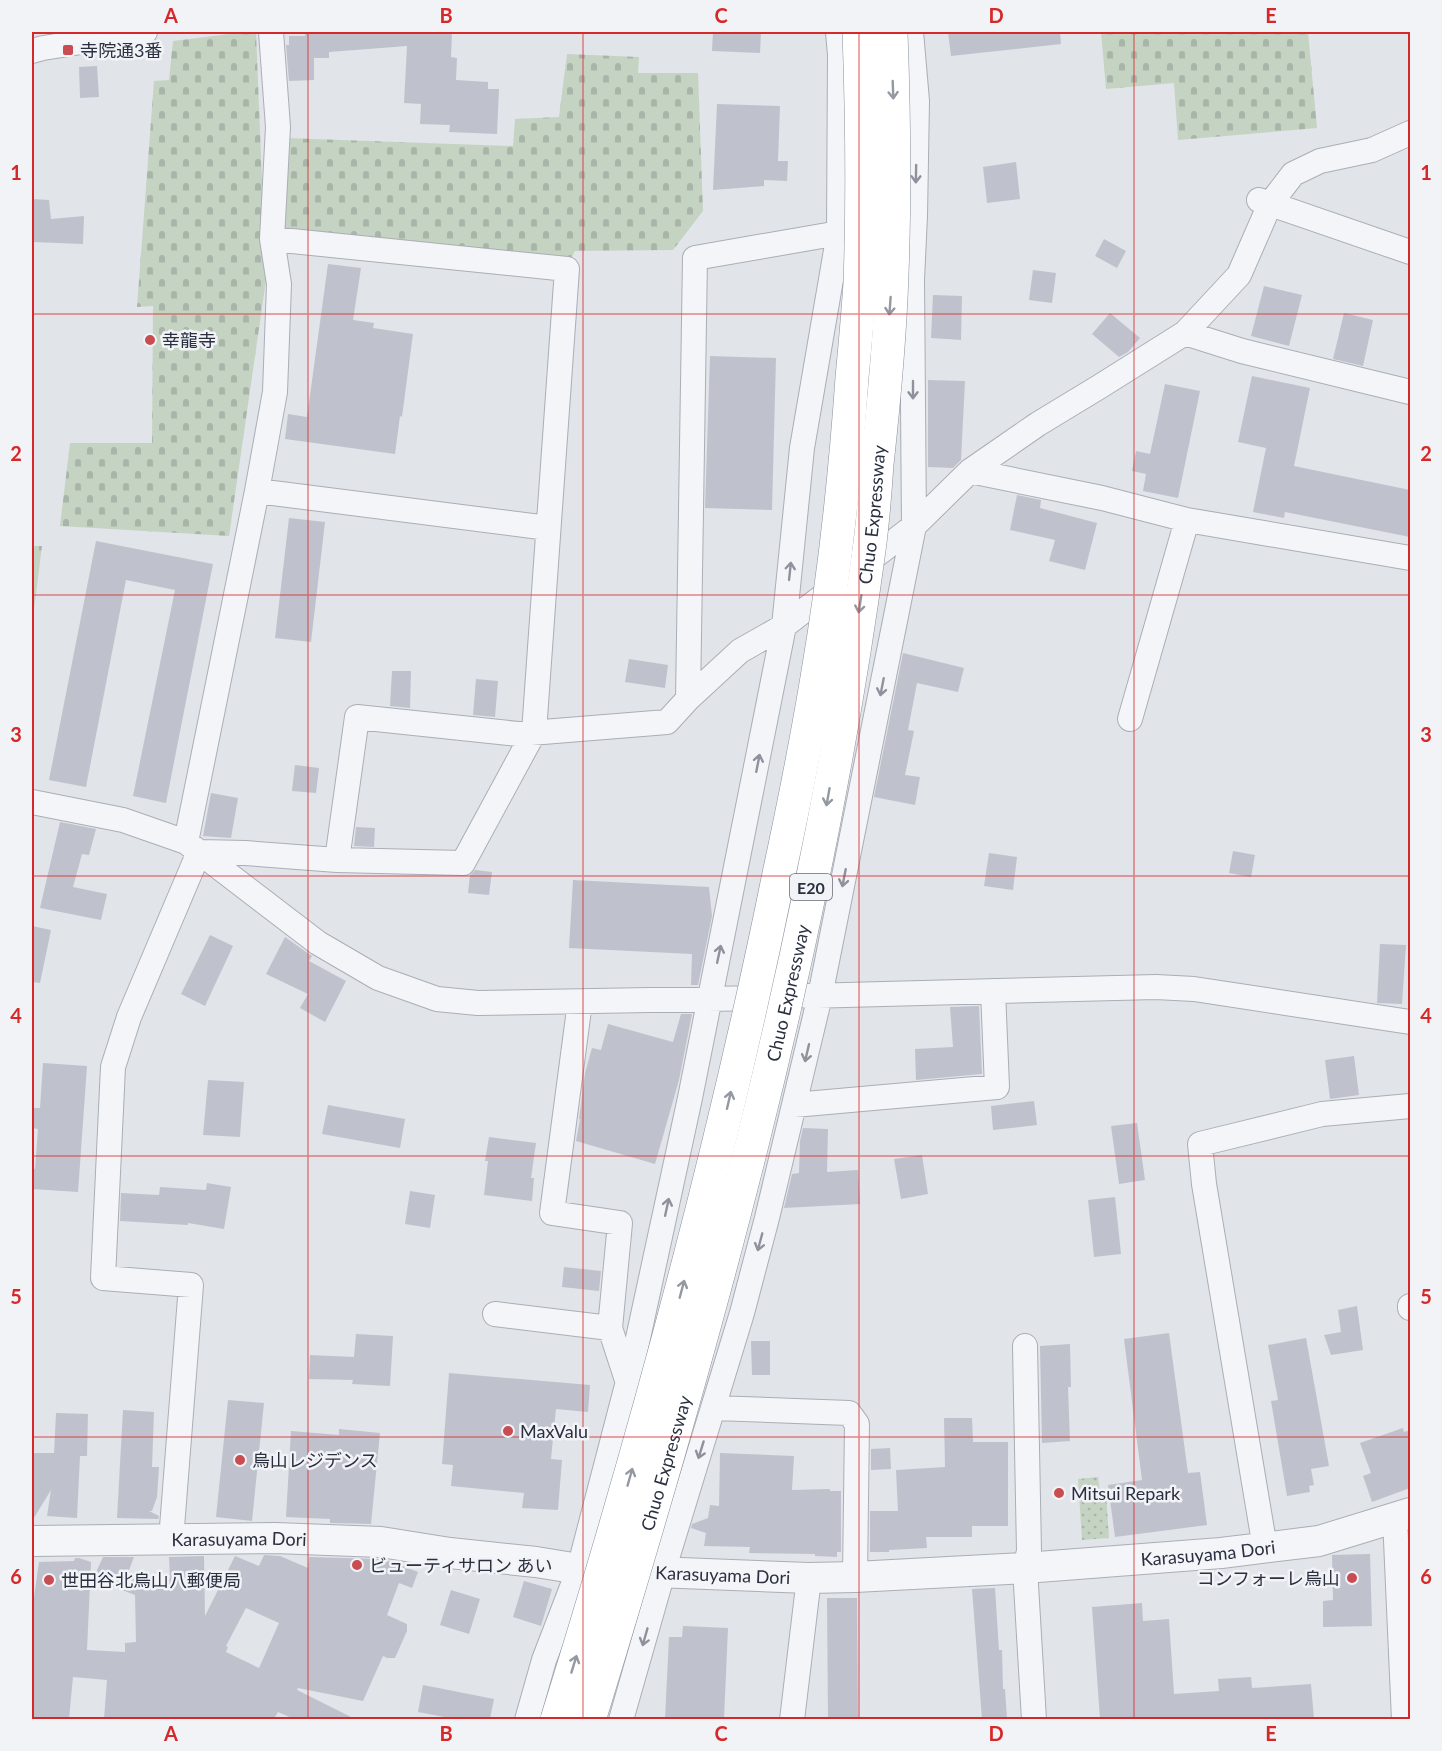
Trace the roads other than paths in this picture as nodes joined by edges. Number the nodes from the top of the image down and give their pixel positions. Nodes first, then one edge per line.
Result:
1 (145, 32) edge
2 (271, 32) edge
3 (838, 32) edge
4 (860, 32) edge
5 (891, 32) edge
6 (911, 32) edge
7 (39, 43) edge
8 (1410, 133) edge
9 (1264, 202) junction
10 (839, 233) junction
11 (272, 239) junction
12 (1410, 252) edge
13 (1185, 333) junction
14 (1410, 392) edge
15 (970, 471) junction
16 (257, 491) junction
17 (1187, 520) junction
18 (914, 526) junction
19 (548, 528) junction
20 (1410, 558) edge
21 (784, 626) junction
22 (688, 699) junction
23 (1130, 719) dead end
24 (534, 732) junction
25 (32, 802) edge
26 (192, 847) junction
27 (337, 860) junction
28 (993, 991) junction
29 (820, 996) junction
30 (709, 1000) junction
31 (580, 1002) junction
32 (1410, 1022) edge
33 (794, 1106) junction
34 (1410, 1107) edge
35 (495, 1314) dead end
36 (610, 1328) junction
37 (1025, 1346) dead end
38 (630, 1373) junction
39 (714, 1408) junction
40 (1403, 1516) edge
41 (171, 1540) junction
42 (32, 1541) edge
43 (1265, 1548) junction
44 (1025, 1568) junction
45 (579, 1569) junction
46 (663, 1573) junction
47 (855, 1577) junction
48 (809, 1578) junction
49 (526, 1719) edge
50 (557, 1719) edge
51 (589, 1719) edge
52 (621, 1719) edge
53 (792, 1719) edge
54 (1034, 1719) edge
55 (1404, 1719) edge

1 - 7 street
2 - 11 street
3 - 10 street
50 -> 4 highway, Chuo Expressway / E20, bridge
5 -> 51 highway, Chuo Expressway / E20, bridge
6 -> 18 street
8 - 9 street
9 - 12 street
9 - 13 street
21 -> 10 street
10 - 22 street
11 - 16 street
11 - 19 street
13 - 14 street
13 - 15 street
15 - 17 street
15 - 18 street
16 - 19 street
16 - 26 street
17 - 20 street
17 - 23 street
18 - 21 street
18 -> 29 street
19 - 24 street
21 - 22 street
30 -> 21 street
22 - 24 street
24 - 27 street
24 - 27 street
25 - 26 street
26 - 27 street
26 - 31 street
26 - 41 street
28 - 29 street
28 - 32 street
28 - 33 street
29 - 30 street
29 -> 33 street
30 - 31 street
38 -> 30 street
31 - 36 street
33 -> 39 street
34 - 43 street
35 - 36 street
36 - 38 street
37 - 44 street
38 - 45 street
39 -> 46 street
39 - 47 street
40 - 43 street, Karasuyama Dori
40 - 55 street
41 - 42 street, Karasuyama Dori
41 - 45 street, Karasuyama Dori
43 - 44 street, Karasuyama Dori
44 - 47 street, Karasuyama Dori
44 - 54 street
45 - 46 street, Karasuyama Dori
45 - 49 street
46 - 48 street, Karasuyama Dori
46 -> 52 street
47 - 48 street, Karasuyama Dori
48 - 53 street

